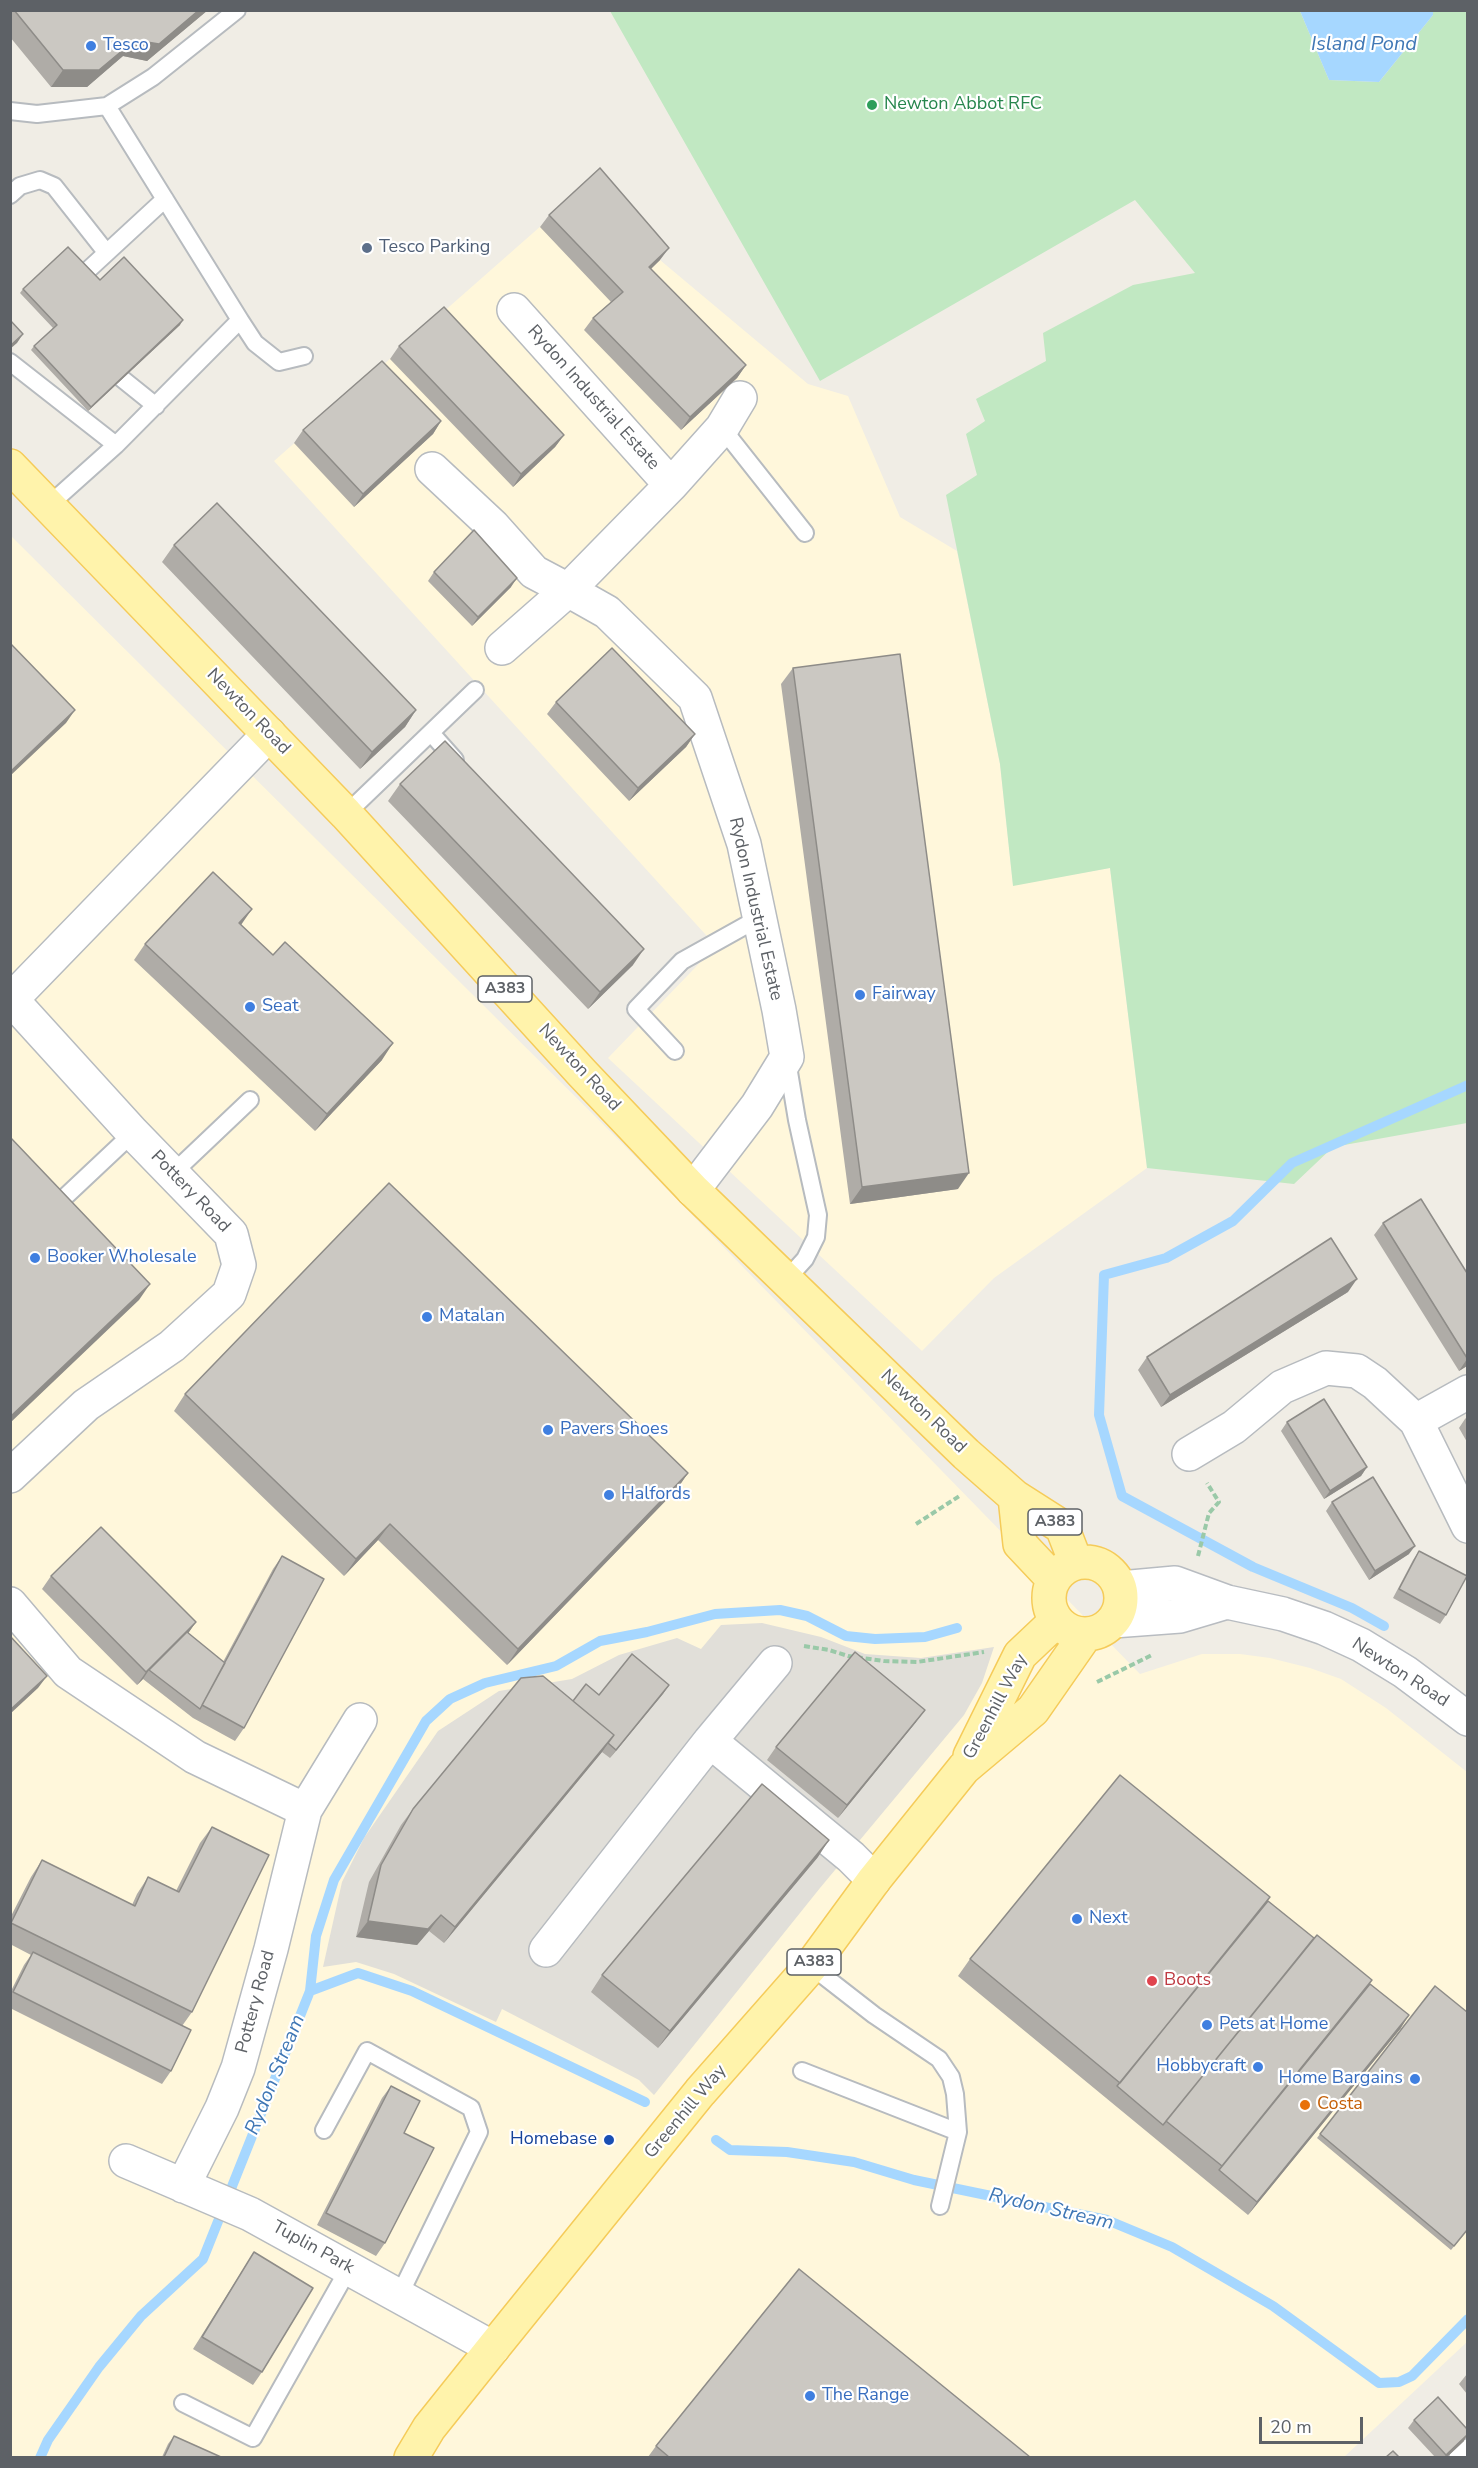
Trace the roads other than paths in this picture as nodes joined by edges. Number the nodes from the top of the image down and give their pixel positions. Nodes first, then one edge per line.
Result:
1 (237, 10) edge
2 (106, 106) junction
3 (10, 111) edge
4 (10, 195) edge
5 (165, 199) junction
6 (106, 252) junction
7 (59, 298) edge
8 (514, 310) dead end
9 (240, 320) junction
10 (93, 353) edge
11 (304, 356) dead end
12 (10, 362) edge
13 (740, 398) edge
14 (156, 406) junction
15 (722, 428) junction
16 (116, 445) junction
17 (10, 466) edge
18 (432, 469) dead end
19 (671, 485) junction
20 (50, 505) junction
21 (805, 533) dead end
22 (568, 590) junction
23 (502, 648) dead end
24 (476, 690) dead end
25 (432, 733) junction
26 (269, 734) junction
27 (470, 776) edge
28 (346, 814) junction
29 (759, 918) junction
30 (11, 1001) edge
31 (675, 1051) dead end
32 (787, 1057) junction
33 (250, 1100) dead end
34 (133, 1133) junction
35 (172, 1174) junction
36 (693, 1190) junction
37 (67, 1195) edge
38 (786, 1280) junction
39 (1467, 1392) edge
40 (1416, 1421) junction
41 (1189, 1454) road end
42 (10, 1476) edge
43 (1467, 1526) edge
44 (1065, 1571) junction
45 (1120, 1588) junction
46 (1227, 1602) junction
47 (10, 1604) edge
48 (1056, 1621) junction
49 (1100, 1628) junction
50 (775, 1663) road end
51 (1467, 1719) edge
52 (360, 1720) dead end
53 (710, 1741) junction
54 (964, 1768) junction
55 (305, 1810) junction
56 (874, 1880) junction
57 (546, 1950) dead end
58 (811, 1966) junction
59 (802, 2071) dead end
60 (324, 2130) dead end
61 (957, 2132) junction
62 (126, 2161) dead end
63 (183, 2186) junction
64 (940, 2206) dead end
65 (349, 2268) junction
66 (400, 2295) junction
67 (493, 2348) junction
68 (183, 2403) dead end
69 (411, 2457) edge

1 - 2 lane
2 - 3 lane
2 - 5 lane
4 - 6 lane
5 - 6 lane
5 - 9 lane
6 - 7 lane
8 - 19 street, Rydon Industrial Estate
9 - 11 lane
9 - 14 lane
10 - 14 lane
12 - 16 lane
13 - 15 street, Rydon Industrial Estate
14 - 16 lane
15 - 19 street, Rydon Industrial Estate
15 - 21 lane
16 - 20 lane
17 - 20 main road, Newton Road / A383
18 - 22 street, Rydon Industrial Estate
19 - 22 street, Rydon Industrial Estate
20 - 26 main road, Newton Road / A383
22 - 23 street, Rydon Industrial Estate
22 - 29 street, Rydon Industrial Estate
24 - 25 lane
25 - 27 lane
25 - 28 lane
26 - 28 main road, Newton Road / A383
26 - 30 street, Pottery Road
28 - 36 main road, Newton Road / A383
29 - 31 lane
29 - 32 street, Rydon Industrial Estate
30 - 34 street, Pottery Road
32 - 36 street
32 - 38 lane
33 - 35 lane
34 - 35 street, Pottery Road
34 - 37 lane
35 - 42 street, Pottery Road
36 - 38 main road, Newton Road / A383
38 - 44 main road, Newton Road / A383
39 - 40 street
40 - 41 street
40 - 43 street
44 - 45 main road, A383
44 - 48 main road
45 - 46 street, Newton Road
45 - 49 main road, A383
46 - 49 street, Newton Road
46 - 51 street, Newton Road
47 - 55 street
48 - 49 main road
48 - 54 main road, Greenhill Way / A383
49 - 54 main road, Greenhill Way / A383
50 - 53 street
52 - 55 street, Pottery Road
53 - 56 street
53 - 57 street
54 - 56 main road, Greenhill Way / A383
55 - 63 street, Pottery Road
56 - 58 main road, Greenhill Way / A383
58 - 61 lane
58 - 67 main road, Greenhill Way / A383
59 - 61 lane
60 - 66 lane
61 - 64 lane
62 - 63 street, Tuplin Park
63 - 65 street, Tuplin Park
65 - 66 street, Tuplin Park
65 - 68 lane
66 - 67 street, Tuplin Park
67 - 69 main road, Greenhill Way / A383

